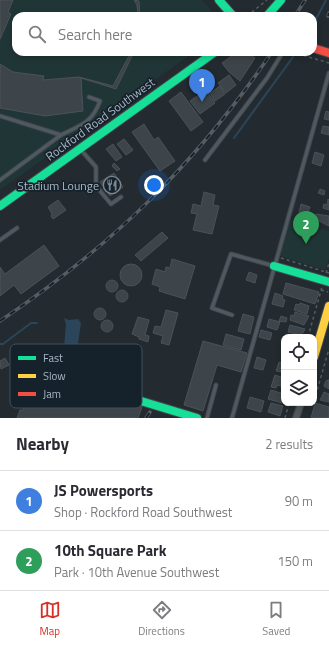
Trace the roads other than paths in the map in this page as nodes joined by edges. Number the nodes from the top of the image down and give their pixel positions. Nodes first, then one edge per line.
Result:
1 (219, 0) edge
2 (281, 0) edge
3 (230, 12) edge
4 (270, 12) edge
5 (317, 49) edge
6 (329, 53) edge
7 (209, 56) edge
8 (281, 56) edge
9 (329, 73) edge
10 (89, 97) dead end
11 (0, 116) edge
12 (61, 135) junction
13 (80, 148) junction
14 (205, 160) dead end
15 (0, 180) edge
16 (121, 197) dead end
17 (0, 206) edge
18 (17, 228) dead end
19 (0, 240) edge
20 (274, 266) junction
21 (326, 278) edge
22 (329, 306) edge
23 (232, 315) dead end
24 (317, 347) edge
25 (216, 384) dead end
26 (142, 402) edge
27 (300, 406) edge
28 (172, 414) edge
29 (197, 418) edge
30 (207, 418) edge
31 (232, 418) edge
32 (296, 418) edge

1 - 3 street
2 - 4 street
5 - 6 street
7 - 13 street, Rockford Road Southwest
8 - 14 lane
9 - 20 lane
10 - 12 lane
11 - 12 lane
12 - 15 lane
13 - 16 lane
13 - 17 street, Rockford Road Southwest
18 - 19 lane
20 - 21 street
20 - 23 lane
20 - 31 lane
22 - 24 street
25 - 30 lane
26 - 28 street
27 - 32 street
28 - 29 street

